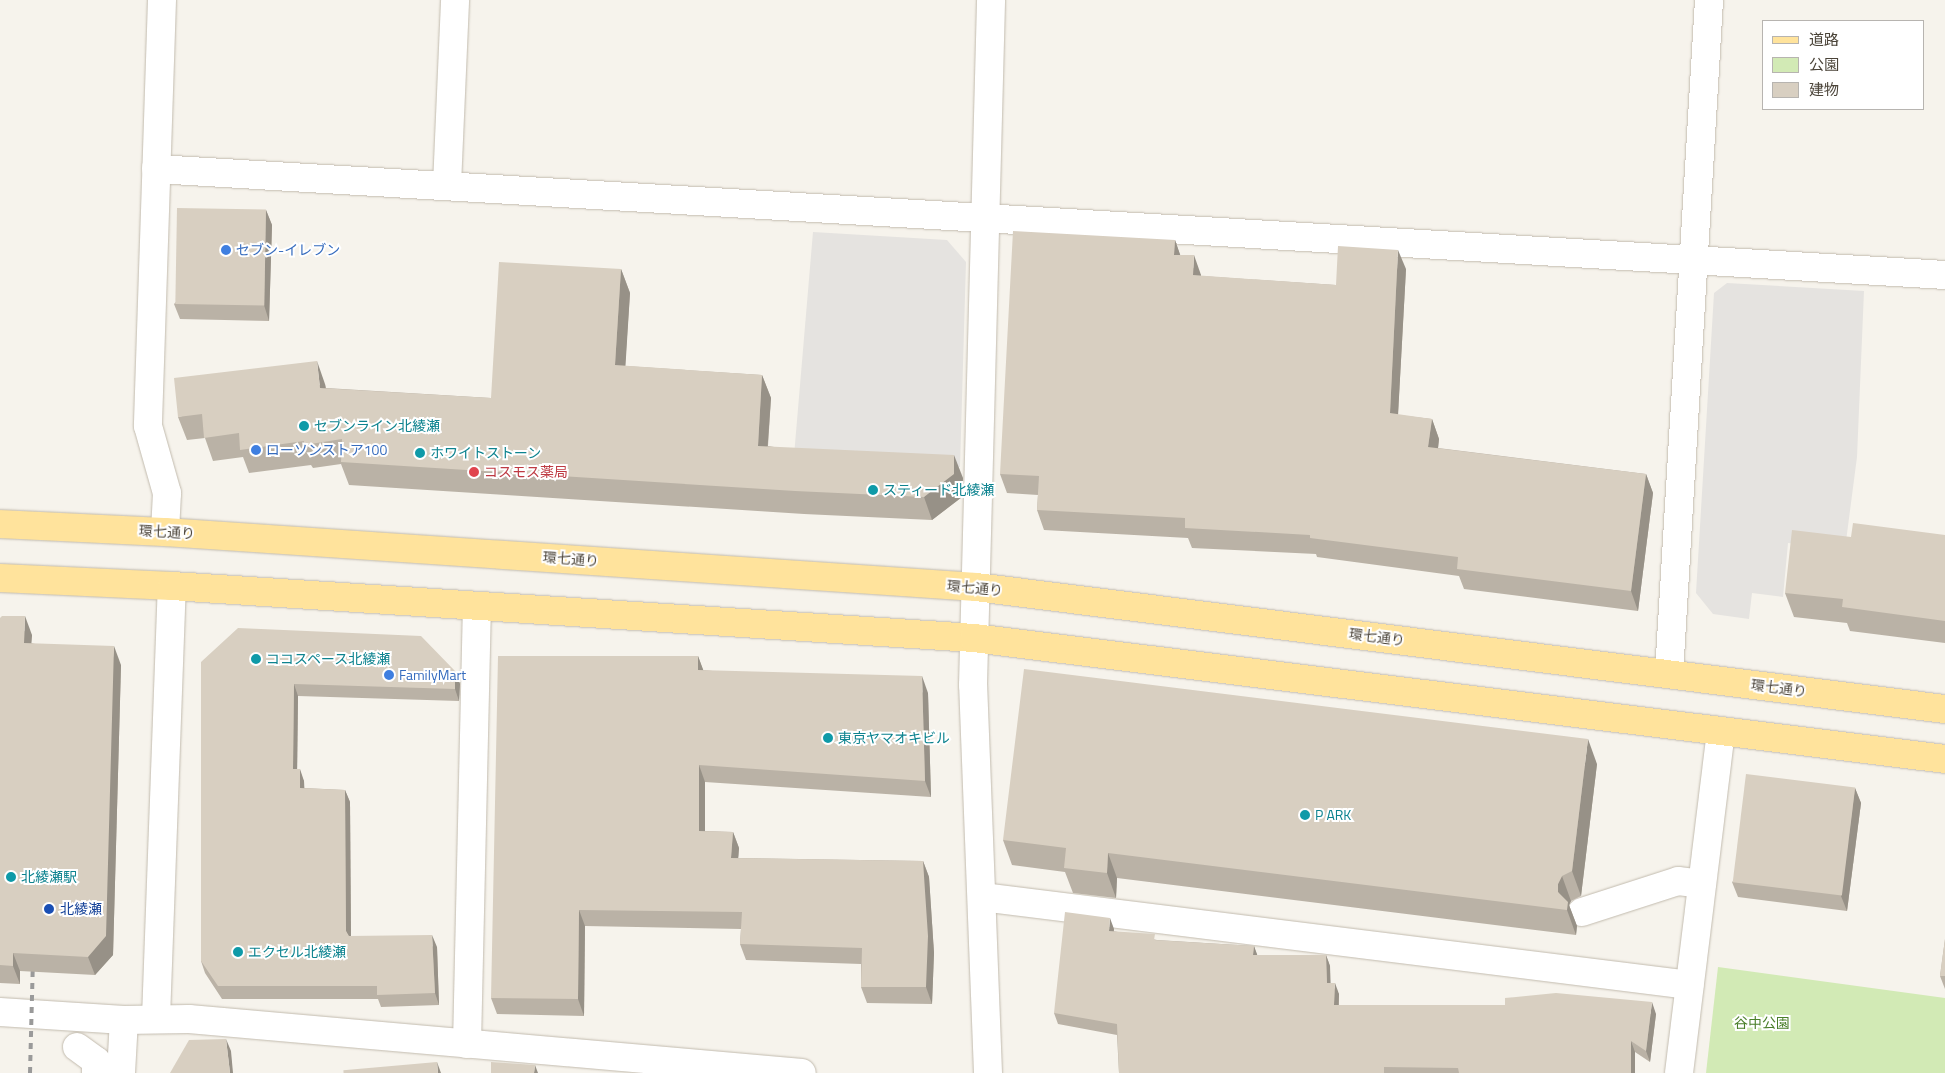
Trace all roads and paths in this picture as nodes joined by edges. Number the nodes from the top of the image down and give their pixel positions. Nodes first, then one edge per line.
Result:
1 (162, 0) edge
2 (454, 0) edge
3 (992, 0) edge
4 (1709, 0) edge
5 (156, 169) junction
6 (447, 185) junction
7 (986, 218) junction
8 (1694, 259) junction
9 (1945, 275) edge
10 (0, 524) edge
11 (165, 532) junction
12 (0, 578) edge
13 (172, 586) junction
14 (976, 587) junction
15 (477, 606) junction
16 (974, 638) junction
17 (1669, 674) junction
18 (1945, 709) edge
19 (1721, 732) junction
20 (1945, 759) edge
21 (1702, 884) junction
22 (982, 897) junction
23 (1582, 912) dead end
24 (1690, 985) junction
25 (0, 1012) edge
26 (156, 1018) junction
27 (124, 1020) junction
28 (467, 1044) junction
29 (77, 1047) dead end
30 (96, 1073) edge
31 (121, 1073) edge
32 (802, 1073) edge
33 (988, 1073) edge
34 (1679, 1073) edge

1 - 5 street
2 - 6 street
3 - 7 street
4 - 8 street
5 - 6 street
5 - 11 street
6 - 7 street
7 - 8 street
7 - 14 street
8 - 9 street
8 - 17 street
10 - 11 main road, 環七通り
11 - 14 main road, 環七通り
12 - 13 main road
13 - 15 main road
13 - 26 street
14 - 16 street
14 - 17 main road, 環七通り
15 - 16 main road
15 - 28 street
16 - 19 main road
16 - 22 street
17 - 18 main road, 環七通り
19 - 20 main road
19 - 21 street
21 - 23 street
21 - 24 street
22 - 24 street
22 - 33 street
24 - 34 street
25 - 27 street
26 - 27 street
26 - 28 street
27 - 31 street
28 - 32 street
29 - 30 street

